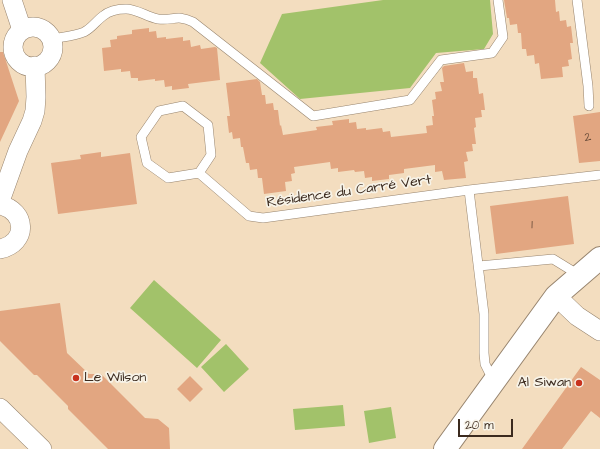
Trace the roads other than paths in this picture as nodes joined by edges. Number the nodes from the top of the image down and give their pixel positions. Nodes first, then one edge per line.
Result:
1 (12, 0) edge
2 (498, 0) edge
3 (577, 0) edge
4 (22, 30) junction
5 (52, 40) junction
6 (35, 66) junction
7 (589, 106) dead end
8 (199, 173) junction
9 (600, 174) edge
10 (469, 190) junction
11 (0, 200) edge
12 (0, 205) edge
13 (0, 249) edge
14 (600, 258) edge
15 (479, 266) junction
16 (579, 276) junction
17 (556, 296) junction
18 (600, 332) edge
19 (498, 378) junction
20 (0, 408) edge
21 (42, 449) edge
22 (445, 449) edge

1 - 4 street
2 - 5 lane
3 - 7 lane
4 - 5 street
4 - 6 street
5 - 6 street
6 - 11 street
8 - 8 lane
8 - 10 lane, Résidence du Carré Vert
9 - 10 lane, Résidence du Carré Vert
10 - 15 lane
12 - 13 street
14 - 16 street
15 - 16 lane
15 - 19 lane
16 - 17 street
17 - 18 street
17 - 19 street
19 - 22 street
20 - 21 street

